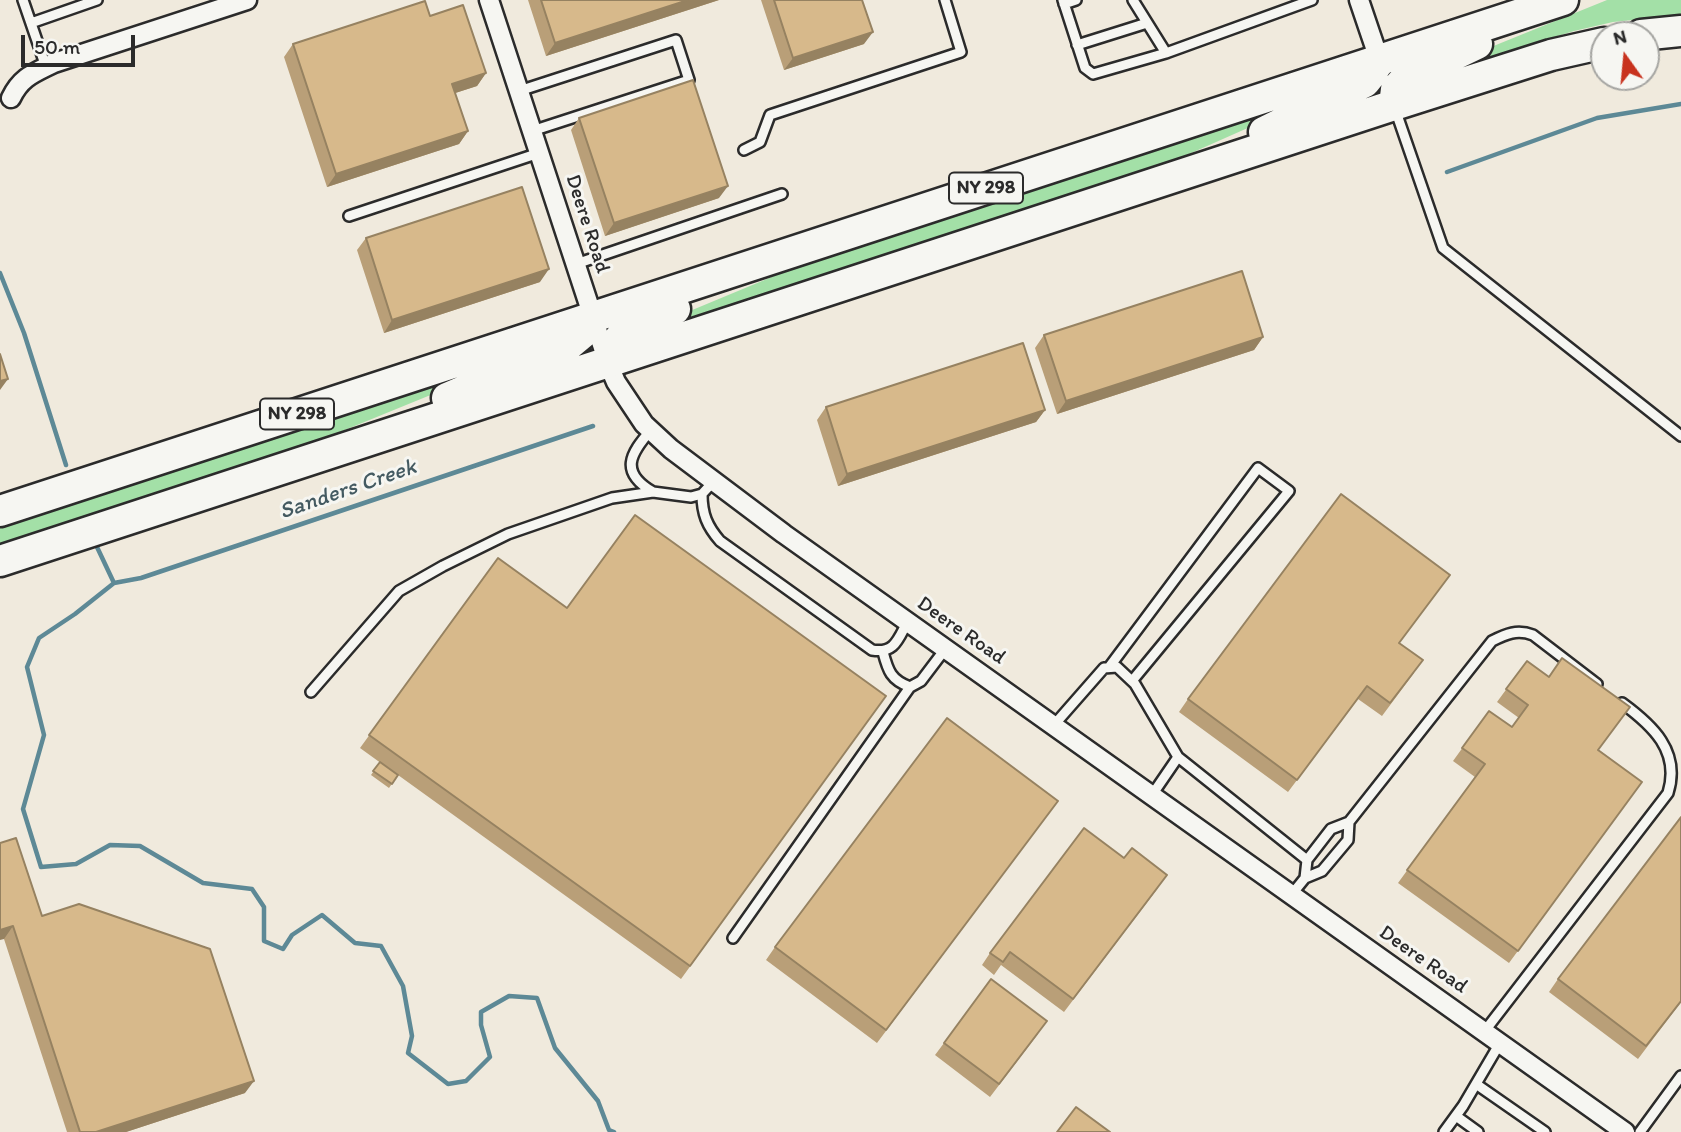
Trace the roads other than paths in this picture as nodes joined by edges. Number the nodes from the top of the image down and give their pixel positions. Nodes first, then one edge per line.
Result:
1 (23, 0) edge
2 (97, 0) edge
3 (247, 0) edge
4 (489, 0) edge
5 (945, 0) edge
6 (1076, 0) edge
7 (1133, 0) edge
8 (1312, 0) edge
9 (1359, 0) edge
10 (1563, 0) edge
11 (1576, 0) edge
12 (1064, 2) edge
13 (216, 5) edge
14 (31, 23) junction
15 (1147, 23) junction
16 (1681, 30) edge
17 (1660, 33) edge
18 (1077, 45) junction
19 (1590, 46) edge
20 (1166, 53) junction
21 (1379, 59) junction
22 (46, 67) junction
23 (519, 90) junction
24 (11, 98) dead end
25 (1394, 105) junction
26 (533, 131) junction
27 (744, 150) dead end
28 (539, 153) junction
29 (1171, 178) junction
30 (782, 194) dead end
31 (349, 216) dead end
32 (832, 239) junction
33 (576, 264) junction
34 (593, 317) junction
35 (608, 363) junction
36 (651, 430) junction
37 (1680, 434) edge
38 (359, 444) junction
39 (708, 488) junction
40 (653, 492) junction
41 (0, 511) edge
42 (0, 561) edge
43 (908, 621) junction
44 (946, 648) junction
45 (884, 652) junction
46 (1110, 666) junction
47 (1132, 681) junction
48 (910, 687) junction
49 (311, 692) dead end
50 (1054, 725) junction
51 (1178, 757) junction
52 (1152, 795) junction
53 (1349, 822) junction
54 (1307, 860) junction
55 (1305, 878) junction
56 (1292, 894) junction
57 (733, 937) dead end
58 (1484, 1032) junction
59 (1500, 1043) junction
60 (1681, 1076) edge
61 (1475, 1084) junction
62 (1456, 1116) junction
63 (1444, 1132) edge
64 (1478, 1132) edge
65 (1545, 1132) edge
66 (1625, 1132) edge
67 (1640, 1132) edge

1 - 14 lane
2 - 14 lane
3 - 13 street
4 - 23 street, Deere Road
5 - 27 lane
6 - 12 lane
7 - 15 lane
8 - 20 lane
9 - 21 street
10 - 21 main road, NY 298
11 - 25 main road
12 - 18 lane
13 - 22 street
14 - 22 lane
15 - 18 lane
15 - 20 lane
16 - 17 main road
18 - 20 lane
19 - 25 main road, NY 298
21 - 25 street
21 - 29 main road
21 - 32 main road, NY 298
22 - 24 street
23 - 26 street, Deere Road
23 - 26 lane
25 - 29 main road, NY 298
25 - 37 lane
26 - 28 street, Deere Road
28 - 31 lane
28 - 33 street, Deere Road
29 - 35 main road, NY 298
30 - 33 lane
32 - 34 main road, NY 298
32 - 35 main road
33 - 34 street, Deere Road
34 - 35 street, Deere Road
34 - 38 main road
34 - 41 main road, NY 298
35 - 36 street, Deere Road
35 - 38 main road, NY 298
36 - 39 street, Deere Road
36 - 40 lane
38 - 42 main road, NY 298
39 - 40 lane
39 - 43 street, Deere Road
39 - 45 lane
40 - 49 lane
43 - 44 street, Deere Road
43 - 45 lane
44 - 48 lane
44 - 50 street, Deere Road
45 - 48 lane
46 - 47 lane
46 - 47 lane
46 - 50 lane
47 - 51 lane
48 - 57 lane
50 - 52 street, Deere Road
51 - 52 lane
51 - 54 lane
52 - 56 street, Deere Road
53 - 54 lane
53 - 55 lane
53 - 58 lane
54 - 55 lane
55 - 56 lane
56 - 58 street, Deere Road
58 - 59 street, Deere Road
59 - 61 lane
59 - 66 street, Deere Road
60 - 67 lane
61 - 62 lane
61 - 65 lane
62 - 63 lane
62 - 64 lane

